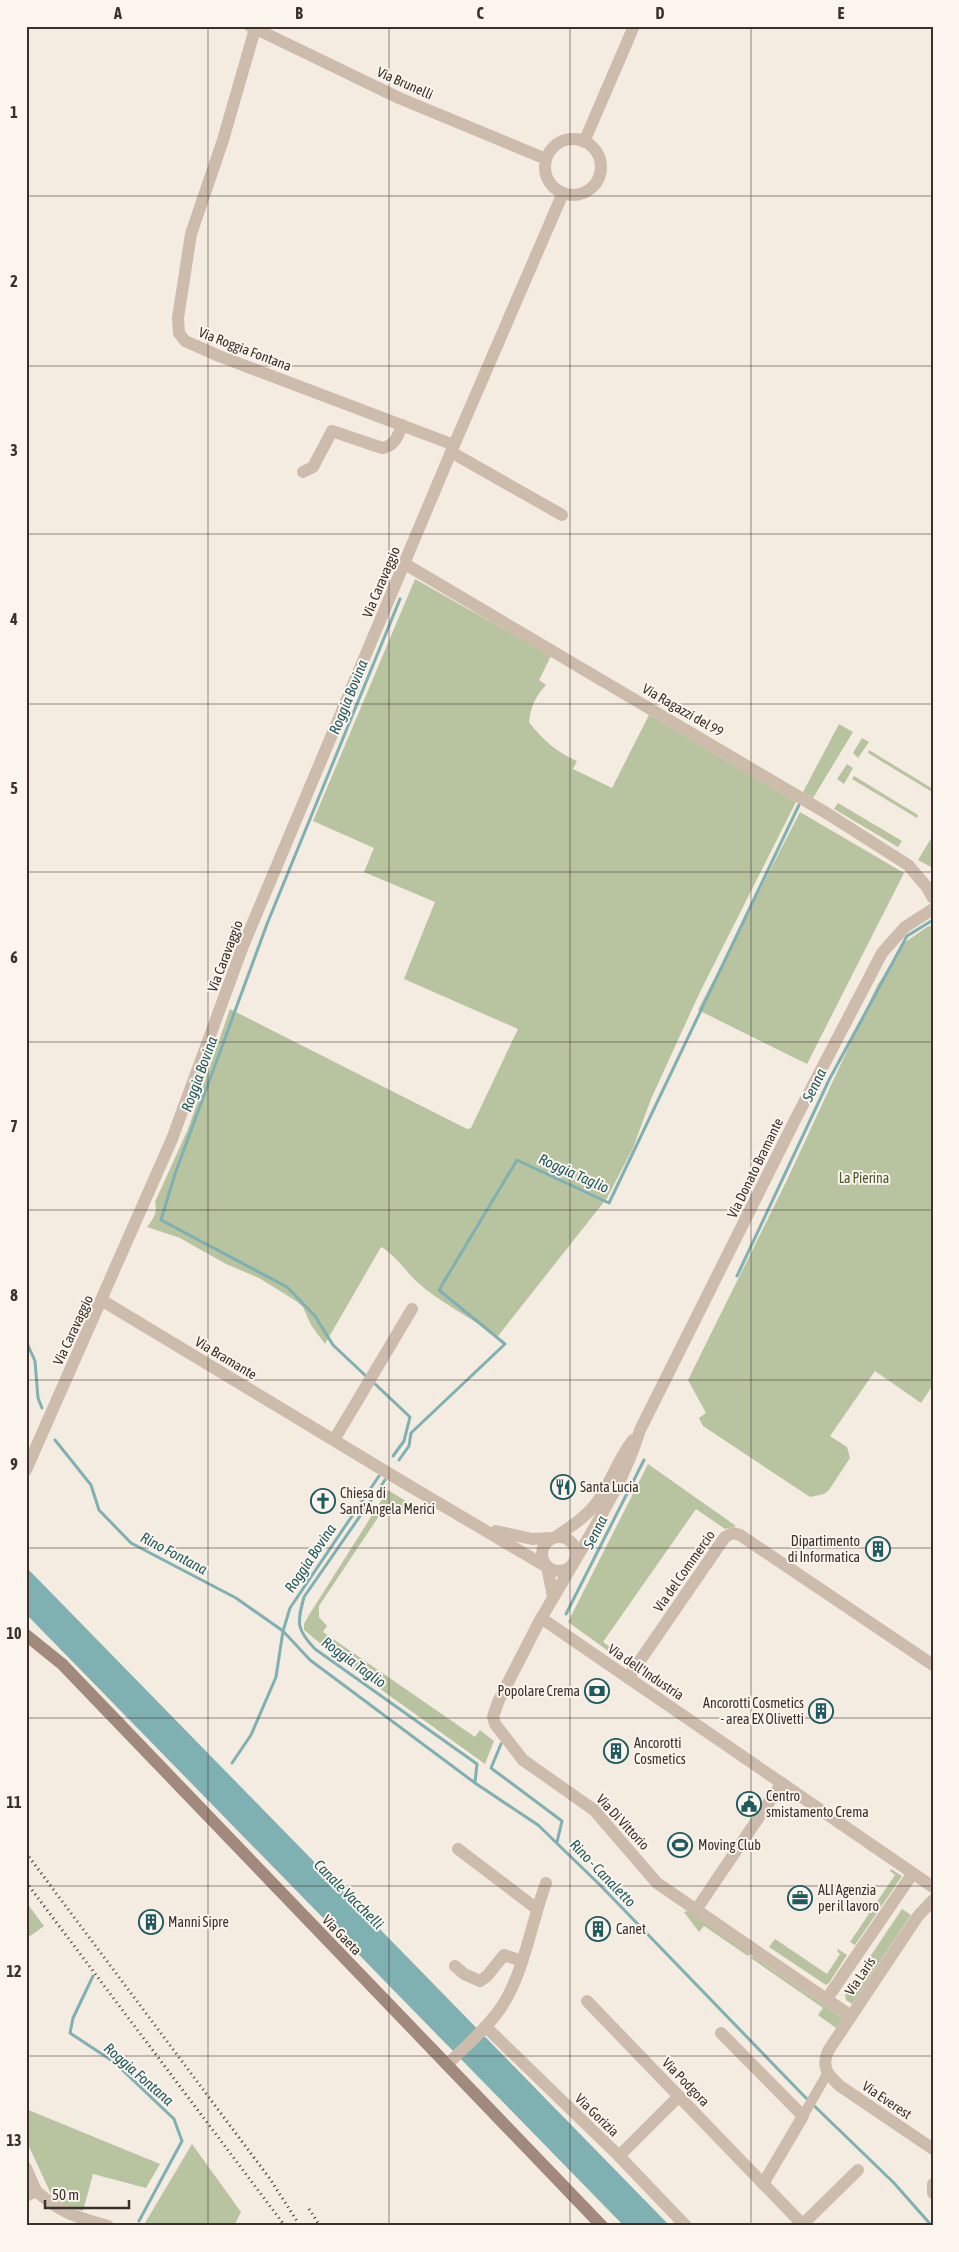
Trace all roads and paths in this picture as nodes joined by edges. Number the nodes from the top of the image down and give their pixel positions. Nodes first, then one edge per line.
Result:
1 (634, 26) edge
2 (253, 28) edge
3 (584, 142) junction
4 (546, 159) junction
5 (563, 193) junction
6 (402, 425) junction
7 (452, 448) junction
8 (303, 472) dead end
9 (562, 515) dead end
10 (405, 564) junction
11 (933, 898) edge
12 (933, 909) edge
13 (103, 1301) junction
14 (412, 1309) dead end
15 (640, 1430) junction
16 (334, 1440) junction
17 (26, 1470) edge
18 (479, 1527) junction
19 (555, 1537) junction
20 (574, 1562) junction
21 (547, 1567) junction
22 (553, 1596) junction
23 (541, 1618) junction
24 (26, 1627) edge
25 (26, 1635) edge
26 (62, 1664) junction
27 (933, 1665) edge
28 (628, 1678) junction
29 (782, 1783) junction
30 (458, 1849) dead end
31 (914, 1873) junction
32 (546, 1883) dead end
33 (933, 1887) edge
34 (931, 1908) edge
35 (537, 1909) junction
36 (696, 1910) junction
37 (522, 1960) junction
38 (455, 1966) dead end
39 (826, 2000) junction
40 (588, 2001) dead end
41 (851, 2016) junction
42 (483, 2030) junction
43 (721, 2033) dead end
44 (447, 2065) junction
45 (827, 2074) junction
46 (679, 2096) junction
47 (803, 2116) junction
48 (933, 2149) edge
49 (618, 2156) junction
50 (26, 2168) edge
51 (858, 2170) dead end
52 (763, 2184) junction
53 (933, 2184) edge
54 (31, 2193) edge
55 (933, 2193) edge
56 (803, 2225) edge
57 (108, 2226) edge
58 (602, 2226) edge
59 (686, 2226) edge

1 - 3 street
2 - 4 street, Via Brunelli
2 - 6 street, Via Roggia Fontana
3 - 4 street
3 - 5 street
4 - 5 street
5 - 7 street, Via Caravaggio
6 - 7 street, Via Roggia Fontana
6 - 8 street
7 - 9 street
7 - 10 street, Via Caravaggio
10 - 11 street, Via Ragazzi del 99
10 - 13 street, Via Caravaggio
12 - 15 street, Via Donato Bramante
13 - 16 street, Via Bramante
13 - 17 street, Via Caravaggio
14 - 16 street
15 - 19 street, Via Donato Bramante
15 - 20 street, Via Donato Bramante
16 - 18 street, Via Bramante
18 - 19 street, Via Bramante
18 - 21 street, Via Bramante
19 - 20 street
19 - 21 street
20 - 21 street
20 - 22 street, Via Di Vittorio
21 - 22 street
22 - 23 street, Via Di Vittorio
23 - 28 street, Via dell'Industria
23 - 36 street, Via Di Vittorio
24 - 26 main road, Via Gaeta
25 - 26 main road, Via Gaeta
26 - 44 main road, Via Gaeta
27 - 28 street, Via del Commercio
28 - 29 street, Via dell'Industria
29 - 31 street, Via dell'Industria
29 - 36 street
30 - 35 street
31 - 33 street, Via dell'Industria
31 - 39 street, Via Laris
32 - 35 street
34 - 41 street, Via Laris
35 - 37 street
36 - 39 street, Via Di Vittorio
37 - 38 street
37 - 42 street
39 - 41 street, Via Di Vittorio
40 - 46 street, Via Podgora
41 - 45 street, Via Laris
42 - 44 street
42 - 49 street, Via Gorizia
43 - 47 street
44 - 58 main road, Via Gaeta
45 - 47 street
45 - 48 street, Via Everest
46 - 49 street
46 - 52 street, Via Podgora
47 - 52 street
49 - 59 street, Via Gorizia
50 - 54 street
51 - 56 street
52 - 56 street, Via Podgora
53 - 55 street
54 - 57 street

